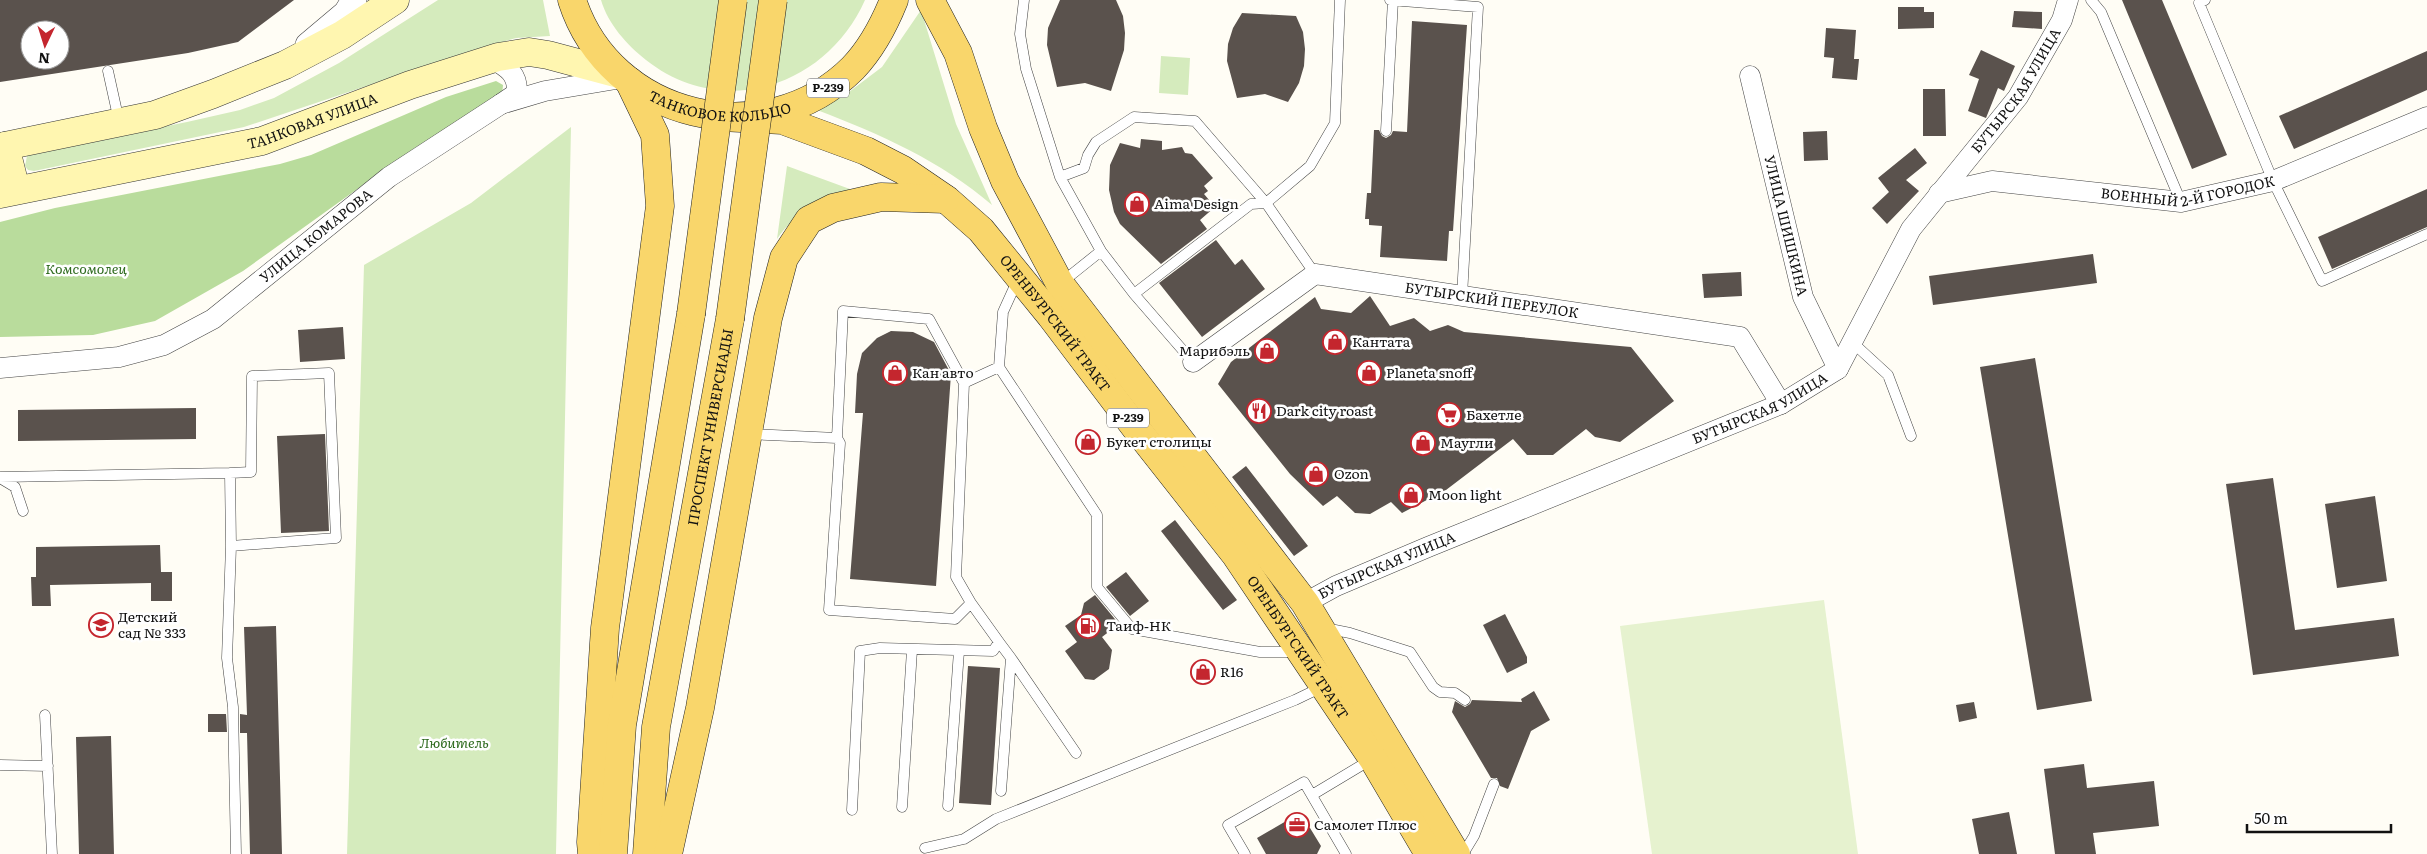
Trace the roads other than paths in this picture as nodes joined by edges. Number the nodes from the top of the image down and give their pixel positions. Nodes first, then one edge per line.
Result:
1 (354, 0) edge
2 (395, 0) edge
3 (572, 0) edge
4 (733, 0) edge
5 (773, 0) edge
6 (894, 0) edge
7 (930, 0) edge
8 (1024, 0) edge
9 (1340, 0) edge
10 (1391, 0) edge
11 (2068, 0) edge
12 (2091, 0) edge
13 (2205, 0) edge
14 (493, 59) junction
15 (285, 65) junction
16 (108, 71) dead end
17 (1750, 76) dead end
18 (624, 77) junction
19 (501, 104) junction
20 (721, 117) junction
21 (2427, 118) edge
22 (120, 122) junction
23 (1386, 131) dead end
24 (2, 146) edge
25 (1060, 177) junction
26 (2273, 181) junction
27 (8, 192) edge
28 (1939, 192) junction
29 (947, 200) junction
30 (2181, 202) junction
31 (1266, 203) junction
32 (2427, 234) edge
33 (1101, 251) junction
34 (1315, 274) junction
35 (1020, 276) junction
36 (1060, 284) junction
37 (1134, 294) junction
38 (1462, 296) junction
39 (1852, 342) junction
40 (1193, 362) joint
41 (999, 367) junction
42 (0, 368) edge
43 (1838, 369) junction
44 (964, 383) junction
45 (1781, 404) junction
46 (747, 434) junction
47 (1911, 436) dead end
48 (837, 438) junction
49 (230, 473) junction
50 (0, 478) edge
51 (23, 511) dead end
52 (231, 546) junction
53 (1305, 603) junction
54 (971, 604) junction
55 (1319, 627) junction
56 (999, 642) junction
57 (912, 650) junction
58 (959, 651) junction
59 (1302, 652) junction
60 (1011, 658) junction
61 (1325, 685) junction
62 (1464, 700) dead end
63 (45, 715) dead end
64 (1076, 753) dead end
65 (1373, 759) junction
66 (0, 765) edge
67 (48, 766) junction
68 (1494, 784) dead end
69 (1000, 791) dead end
70 (1312, 796) junction
71 (948, 806) dead end
72 (902, 807) dead end
73 (852, 810) dead end
74 (925, 848) dead end
75 (52, 854) edge
76 (236, 854) edge
77 (592, 854) edge
78 (613, 854) edge
79 (648, 854) edge
80 (668, 854) edge
81 (1245, 854) edge
82 (1346, 854) edge
83 (1429, 854) edge
84 (1456, 854) edge
85 (1463, 854) edge

1 - 15 street
2 - 15 main road
3 - 18 main road, ТАНКОВОЕ КОЛЬЦО / Р-239
4 - 78 main road, bridge
5 - 79 main road, ПРОСПЕКТ УНИВЕРСИАДЫ, bridge
6 - 20 main road, ТАНКОВОЕ КОЛЬЦО / Р-239
7 - 36 main road, ОРЕНБУРГСКИЙ ТРАКТ / Р-239
8 - 25 lane
9 - 31 lane
10 - 23 lane
10 - 38 lane
11 - 28 street, БУТЫРСКАЯ УЛИЦА
12 - 30 lane
13 - 26 lane
14 - 18 main road, ТАНКОВАЯ УЛИЦА
14 - 19 street
14 - 27 main road, ТАНКОВАЯ УЛИЦА
15 - 22 main road
16 - 22 lane
17 - 43 street, УЛИЦА ШИШКИНА
18 - 19 street, УЛИЦА КОМАРОВА
18 - 20 main road, ТАНКОВОЕ КОЛЬЦО / Р-239
18 - 77 main road
19 - 42 street, УЛИЦА КОМАРОВА
20 - 29 main road, ОРЕНБУРГСКИЙ ТРАКТ / Р-239
21 - 26 street, ВОЕННЫЙ 2-Й ГОРОДОК
22 - 24 main road
24 - 27 main road
25 - 31 lane
25 - 33 lane
26 - 30 street, ВОЕННЫЙ 2-Й ГОРОДОК
26 - 32 lane
28 - 30 street, ВОЕННЫЙ 2-Й ГОРОДОК
28 - 39 street, БУТЫРСКАЯ УЛИЦА
29 - 35 main road, ОРЕНБУРГСКИЙ ТРАКТ / Р-239
29 - 46 main road
31 - 34 lane
31 - 37 lane
33 - 36 lane
33 - 37 lane
34 - 38 street, БУТЫРСКИЙ ПЕРЕУЛОК
34 - 40 street
35 - 41 lane
35 - 59 main road, ОРЕНБУРГСКИЙ ТРАКТ / Р-239
36 - 53 main road, ОРЕНБУРГСКИЙ ТРАКТ / Р-239
37 - 40 lane
38 - 45 street, БУТЫРСКИЙ ПЕРЕУЛОК
39 - 43 street, БУТЫРСКАЯ УЛИЦА
39 - 47 lane
41 - 44 lane
41 - 59 lane
43 - 45 street, БУТЫРСКАЯ УЛИЦА
44 - 48 lane
44 - 54 lane
45 - 53 street, БУТЫРСКАЯ УЛИЦА
46 - 48 lane
46 - 80 main road
48 - 54 lane
49 - 50 lane
49 - 52 lane
49 - 52 lane
50 - 51 lane
52 - 76 lane
53 - 55 main road, ОРЕНБУРГСКИЙ ТРАКТ / Р-239
54 - 56 lane
55 - 62 lane
55 - 84 main road, ОРЕНБУРГСКИЙ ТРАКТ / Р-239
56 - 58 lane
56 - 60 lane
57 - 58 lane
57 - 72 lane
57 - 73 lane
58 - 71 lane
59 - 61 main road, ОРЕНБУРГСКИЙ ТРАКТ / Р-239
60 - 64 lane
60 - 69 lane
61 - 65 main road, ОРЕНБУРГСКИЙ ТРАКТ / Р-239
61 - 74 lane
63 - 67 lane
65 - 70 lane
65 - 83 main road, ОРЕНБУРГСКИЙ ТРАКТ / Р-239
66 - 67 lane
67 - 75 lane
68 - 85 lane
70 - 81 lane
70 - 82 lane

